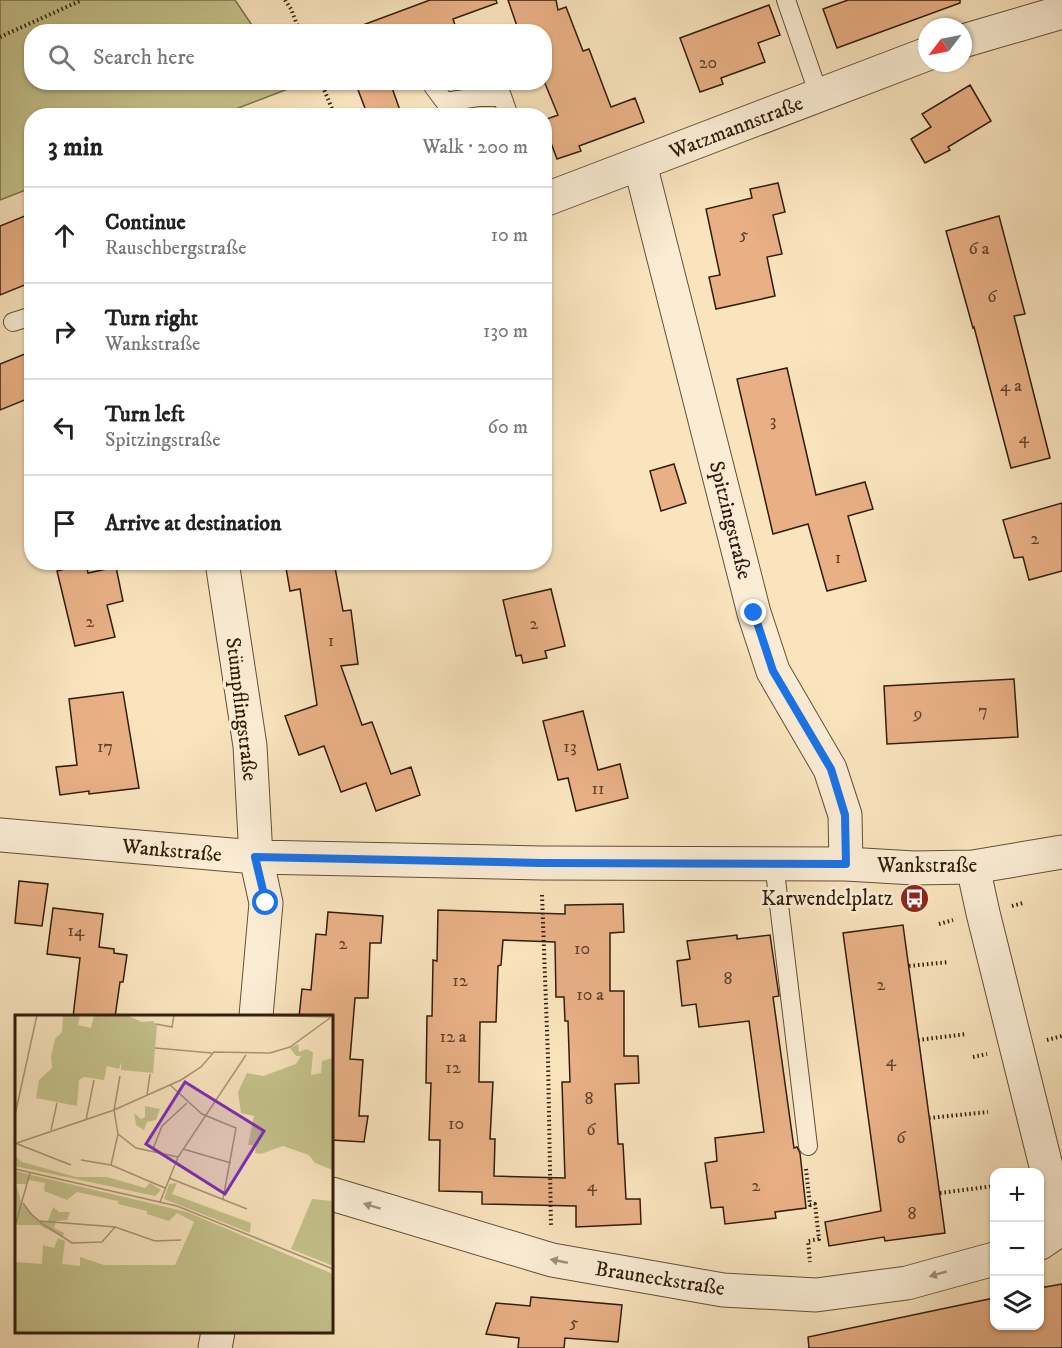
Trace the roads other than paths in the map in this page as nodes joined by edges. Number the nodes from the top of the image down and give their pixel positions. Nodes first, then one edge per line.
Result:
1 (786, 0) edge
2 (1062, 12) edge
3 (972, 38) edge
4 (918, 57) edge
5 (436, 90) edge
6 (499, 90) edge
7 (819, 95) junction
8 (506, 108) edge
9 (640, 164) junction
10 (552, 197) edge
11 (24, 319) edge
12 (13, 322) dead end
13 (223, 570) edge
14 (0, 835) edge
15 (1062, 852) edge
16 (255, 857) junction
17 (774, 863) junction
18 (846, 864) junction
19 (973, 867) junction
20 (256, 1015) edge
21 (808, 1146) road end
22 (333, 1194) edge
23 (1062, 1223) edge
24 (1062, 1228) edge
25 (1044, 1240) edge
26 (990, 1259) edge
27 (218, 1333) edge
28 (215, 1348) edge

1 - 7 lane
2 - 3 street
4 - 7 street, Watzmannstraße
5 - 6 lane
6 - 8 lane
7 - 9 street, Watzmannstraße
9 - 10 street, Watzmannstraße
9 - 18 street, Spitzingstraße
11 - 12 lane
13 - 16 street, Stümpflingstraße
14 - 16 street, Wankstraße
15 - 19 street, Wankstraße
16 - 17 street, Wankstraße
16 - 20 street, Stümpflingstraße
17 - 18 street, Wankstraße
17 - 21 lane
18 - 19 street, Wankstraße
19 - 23 street
26 -> 22 street, Brauneckstraße
24 - 25 street
27 - 28 street

